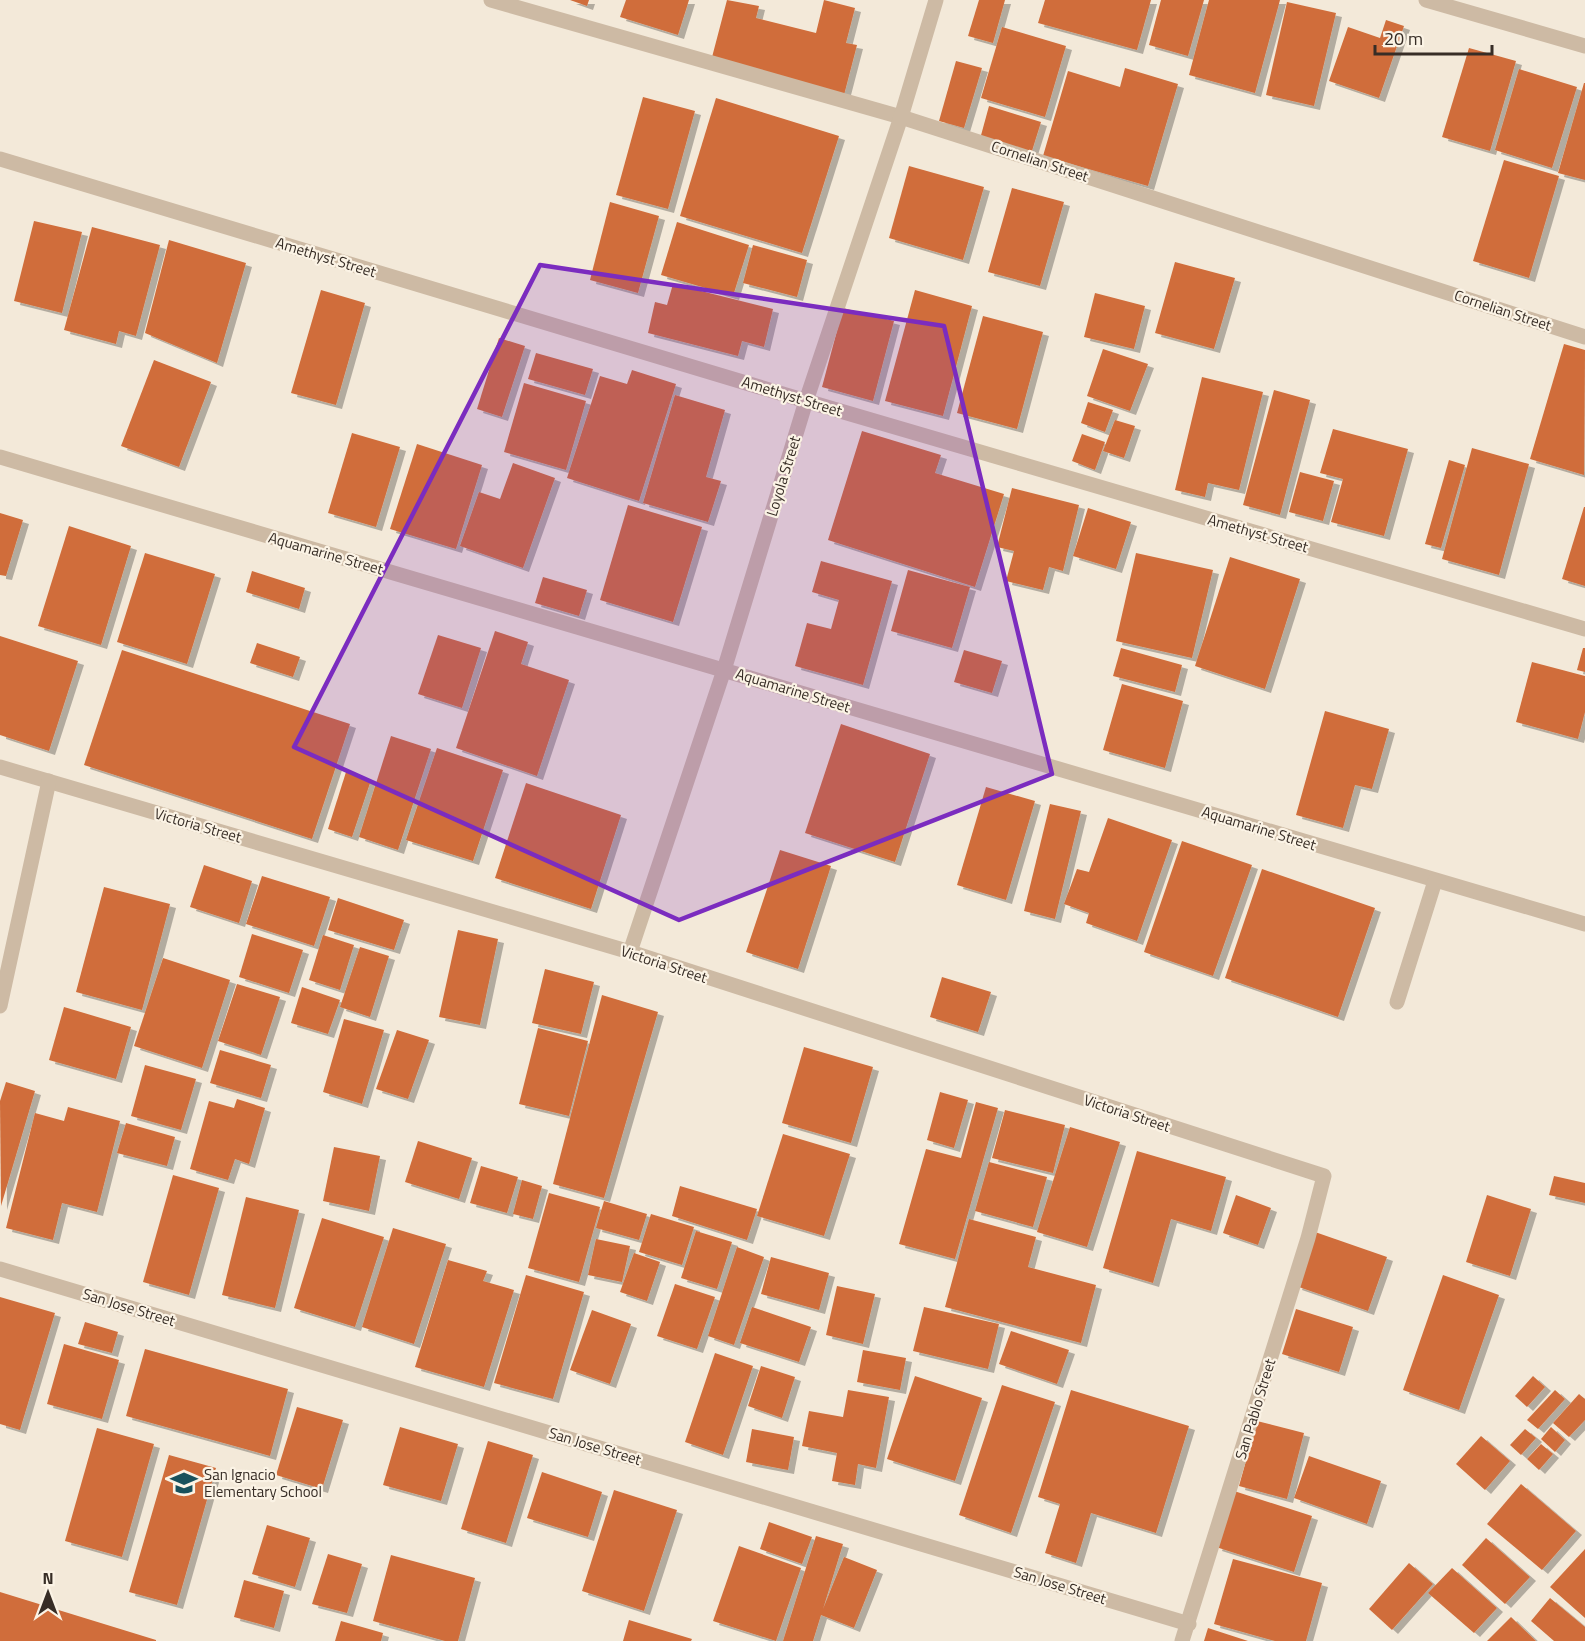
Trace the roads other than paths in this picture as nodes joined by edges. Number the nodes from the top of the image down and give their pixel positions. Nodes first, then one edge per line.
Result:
1 (491, 0) edge
2 (936, 0) edge
3 (1426, 0) edge
4 (1585, 46) edge
5 (901, 117) junction
6 (0, 159) edge
7 (1585, 337) edge
8 (806, 401) junction
9 (0, 457) edge
10 (1585, 629) edge
11 (724, 670) junction
12 (0, 767) edge
13 (49, 782) junction
14 (1435, 881) junction
15 (1585, 924) edge
16 (630, 952) junction
17 (1397, 1002) dead end
18 (0, 1006) edge
19 (1324, 1176) joint
20 (0, 1269) edge
21 (1189, 1624) junction
22 (1182, 1641) edge

1 - 5 street, Cornelian Street
2 - 5 street, Loyola Street
3 - 4 street
5 - 7 street, Cornelian Street
5 - 8 street, Loyola Street
6 - 8 street, Amethyst Street
8 - 10 street, Amethyst Street
8 - 11 street, Loyola Street
9 - 11 street, Aquamarine Street
11 - 14 street, Aquamarine Street
11 - 16 street, Loyola Street
12 - 13 street, Victoria Street
13 - 16 street, Victoria Street
13 - 18 street
14 - 15 street, Aquamarine Street
14 - 17 street
16 - 19 street, Victoria Street
19 - 21 street, San Pablo Street
20 - 21 street, San Jose Street
21 - 22 street, San Pablo Street

